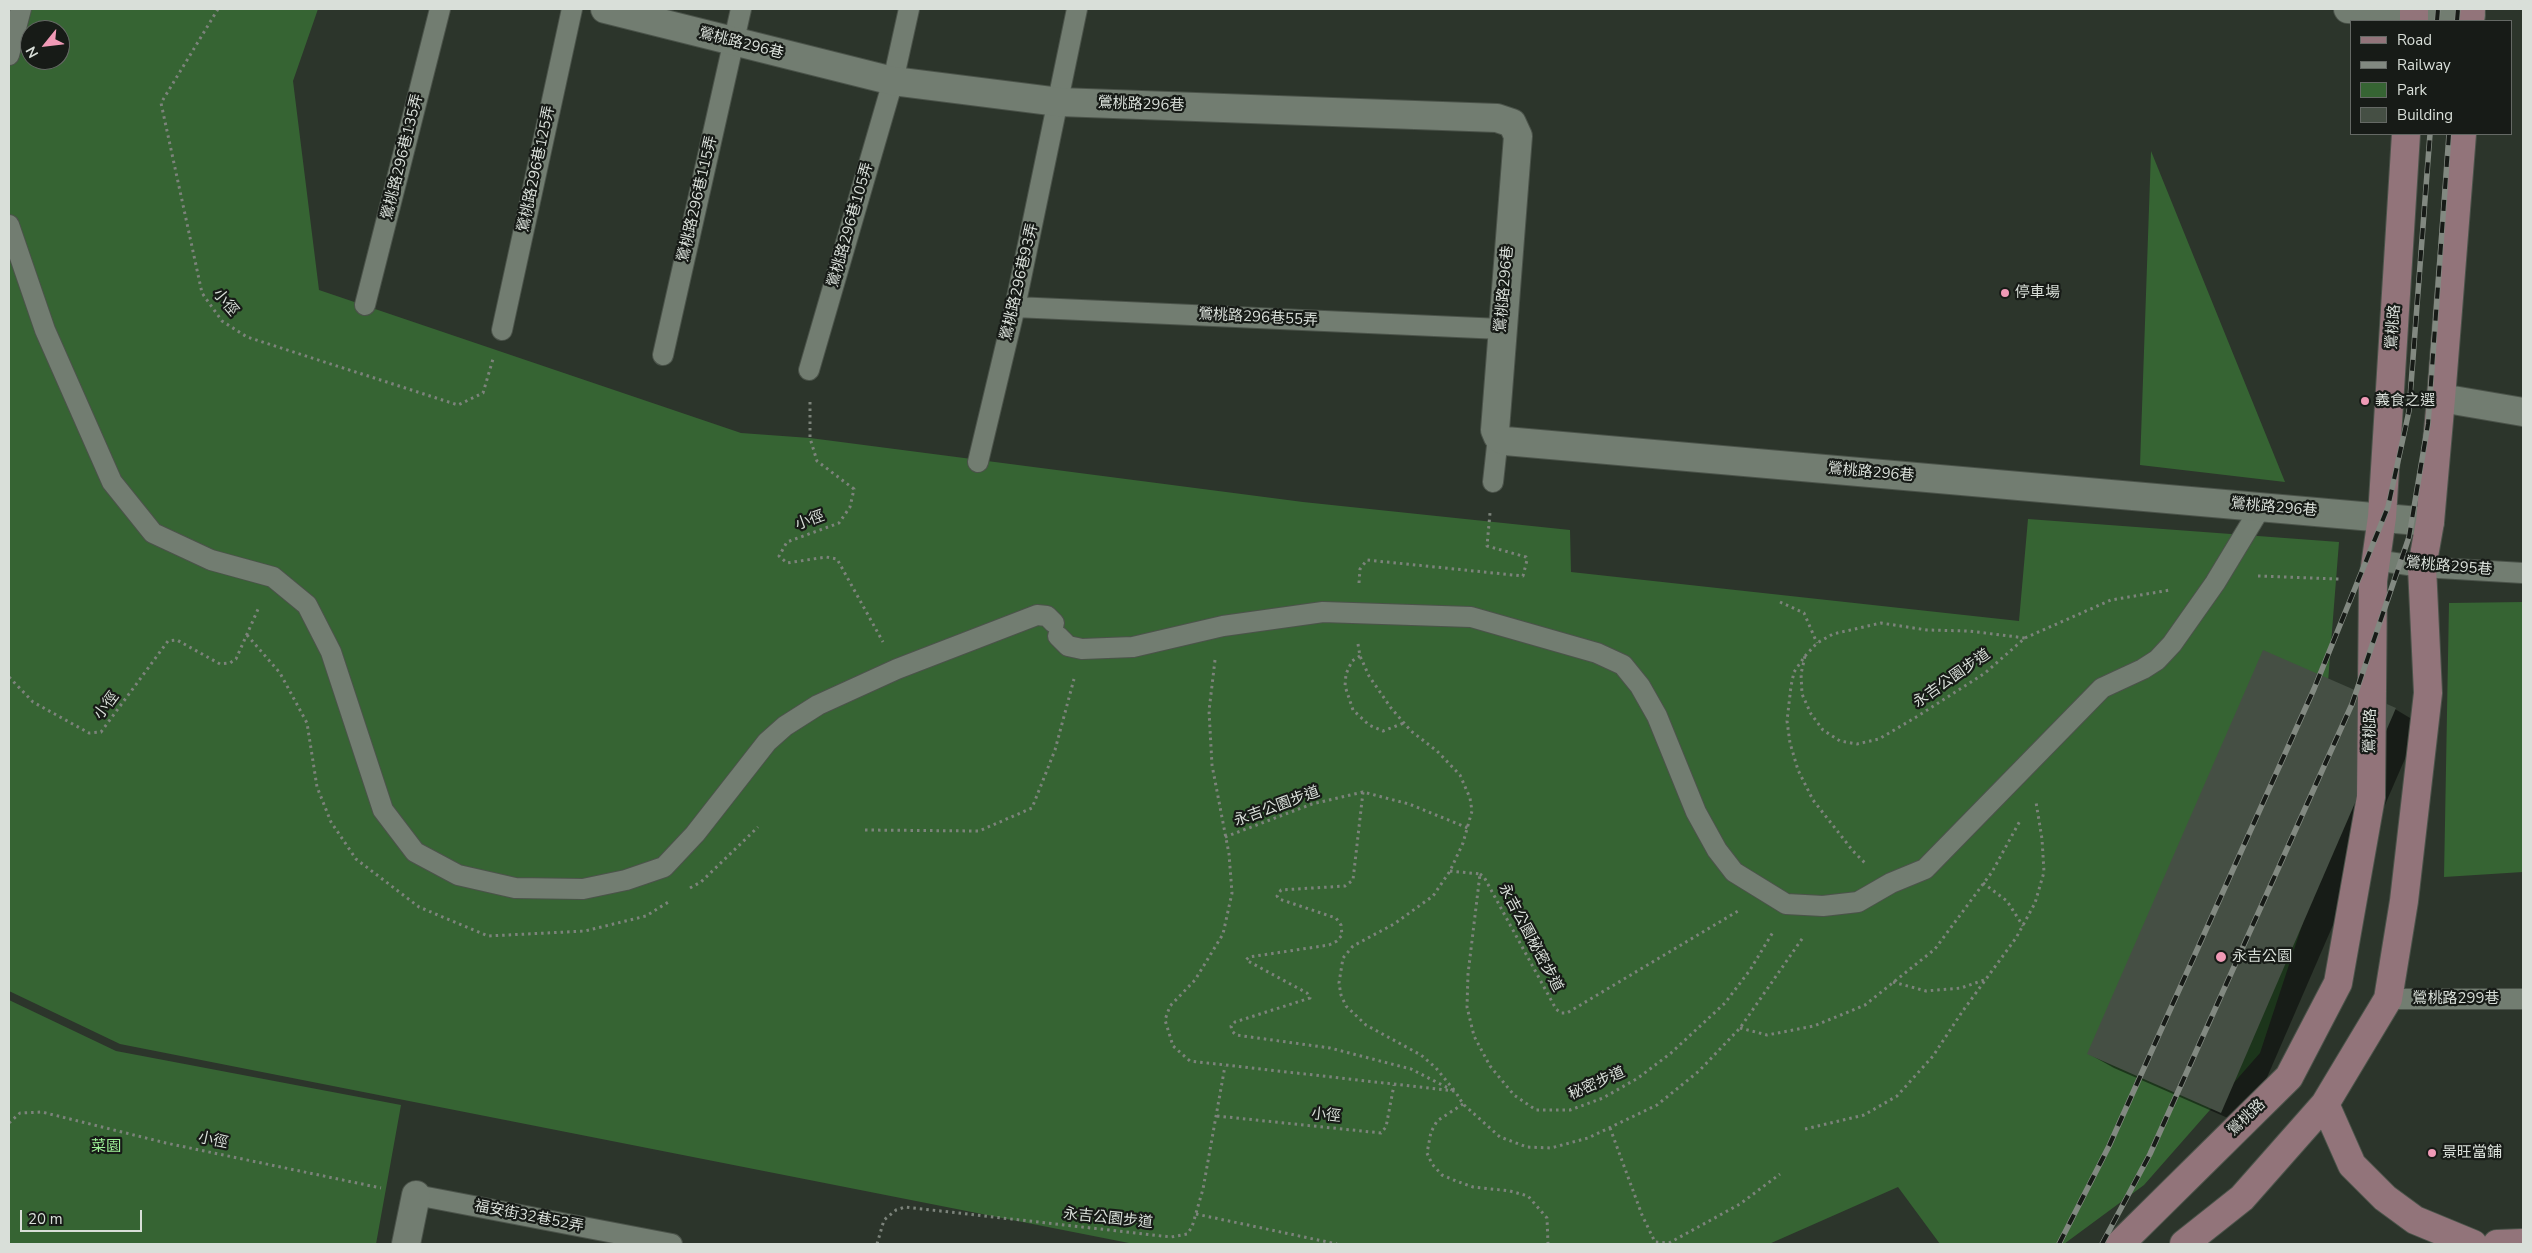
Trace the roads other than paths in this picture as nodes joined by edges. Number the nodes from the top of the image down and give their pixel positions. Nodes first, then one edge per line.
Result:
1 (21, 9) edge
2 (440, 9) edge
3 (572, 9) edge
4 (605, 9) edge
5 (741, 9) edge
6 (910, 9) edge
7 (1077, 9) edge
8 (2348, 9) edge
9 (2414, 14) edge
10 (2471, 15) edge
11 (733, 42) junction
12 (9, 55) edge
13 (893, 81) junction
14 (1060, 102) junction
15 (2406, 135) edge
16 (2462, 135) edge
17 (9, 225) edge
18 (365, 305) dead end
19 (1015, 307) junction
20 (1502, 329) junction
21 (502, 330) road end
22 (663, 355) dead end
23 (809, 370) road end
24 (2441, 398) junction
25 (2523, 412) edge
26 (1498, 437) junction
27 (978, 462) dead end
28 (1493, 482) road end
29 (2261, 507) junction
30 (2382, 517) junction
31 (2430, 522) junction
32 (2376, 560) junction
33 (2422, 567) junction
34 (2523, 573) edge
35 (2388, 999) junction
36 (2523, 999) edge
37 (2325, 1104) junction
38 (416, 1196) joint
39 (2523, 1243) edge
40 (406, 1244) edge
41 (672, 1244) edge
42 (2120, 1244) edge
43 (2184, 1244) edge
44 (2473, 1244) edge
45 (2497, 1244) edge

1 - 12 lane
2 - 18 lane, 鶯桃路296巷135弄
3 - 21 lane, 鶯桃路296巷125弄
4 - 11 street, 鶯桃路296巷
5 - 11 lane, 鶯桃路296巷115弄
6 - 13 lane, 鶯桃路296巷105弄
7 - 14 lane, 鶯桃路296巷93弄
8 - 9 street
9 - 10 street
11 - 13 street, 鶯桃路296巷
11 - 22 lane, 鶯桃路296巷115弄
13 - 14 street, 鶯桃路296巷
13 - 23 lane, 鶯桃路296巷105弄
14 - 19 lane, 鶯桃路296巷93弄
14 - 20 street, 鶯桃路296巷
15 - 30 main road, 鶯桃路
16 - 24 main road
17 - 29 lane
19 - 20 lane, 鶯桃路296巷55弄
19 - 27 lane, 鶯桃路296巷93弄
20 - 26 street, 鶯桃路296巷
24 - 25 street
24 - 31 main road
26 - 28 lane
26 - 29 street, 鶯桃路296巷
29 - 30 street, 鶯桃路296巷
30 - 31 street, 鶯桃路296巷
30 - 32 main road, 鶯桃路
31 - 33 main road
32 - 33 lane, 鶯桃路295巷
32 - 42 main road, 鶯桃路
33 - 34 lane, 鶯桃路295巷
33 - 35 main road
35 - 36 lane, 鶯桃路299巷
35 - 37 main road
37 - 43 main road
37 - 44 main road
38 - 40 street
38 - 41 lane, 福安街32巷52弄
39 - 45 main road

